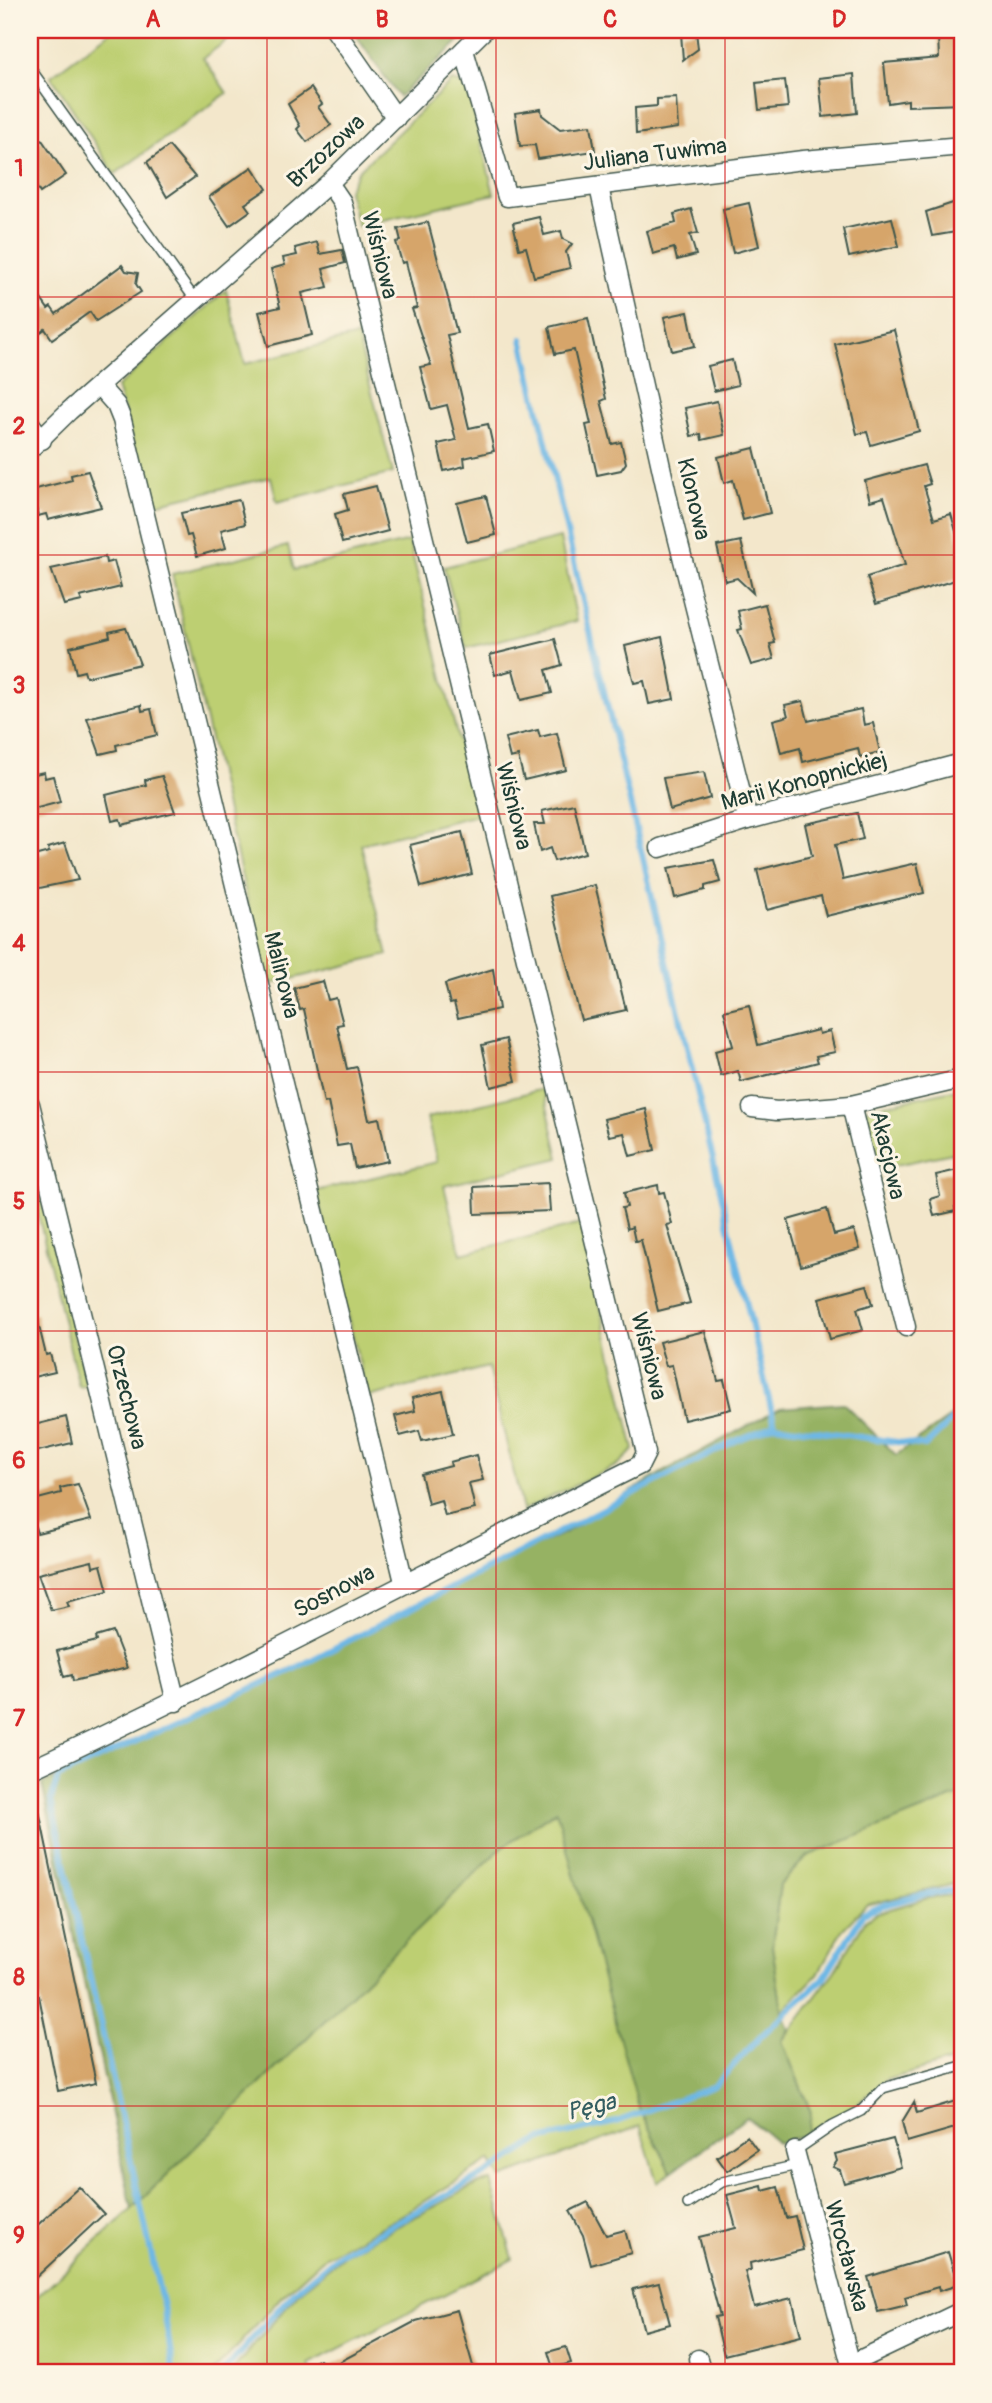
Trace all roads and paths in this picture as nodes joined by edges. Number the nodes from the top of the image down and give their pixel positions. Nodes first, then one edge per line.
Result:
1 (335, 30) edge
2 (484, 30) edge
3 (464, 50) junction
4 (30, 68) edge
5 (396, 118) junction
6 (962, 146) edge
7 (329, 183) junction
8 (599, 187) junction
9 (196, 301) junction
10 (99, 386) junction
11 (30, 423) edge
12 (36, 445) edge
13 (962, 763) edge
14 (748, 820) junction
15 (660, 848) dead end
16 (962, 1079) edge
17 (30, 1104) edge
18 (851, 1105) junction
19 (752, 1108) dead end
20 (906, 1327) dead end
21 (645, 1443) joint
22 (404, 1582) junction
23 (176, 1702) junction
24 (30, 1770) edge
25 (962, 2066) edge
26 (796, 2158) junction
27 (688, 2204) dead end
28 (962, 2311) edge
29 (852, 2369) edge

1 - 5 street
2 - 3 street, Brzozowa
3 - 5 street, Brzozowa
3 - 8 street, Juliana Tuwima
4 - 9 lane
5 - 7 street, Brzozowa
6 - 8 street, Juliana Tuwima
7 - 9 street, Brzozowa
7 - 21 street, Wiśniowa
8 - 14 street, Klonowa
9 - 10 street, Brzozowa
10 - 12 street, Brzozowa
10 - 22 street, Malinowa
11 - 12 street
13 - 14 street, Marii Konopnickiej
14 - 15 street, Marii Konopnickiej
16 - 18 street, Akacjowa
17 - 23 street, Orzechowa
18 - 19 street
18 - 20 street, Akacjowa
21 - 22 street, Sosnowa
22 - 23 street, Sosnowa
23 - 24 street, Sosnowa
25 - 26 lane
26 - 27 lane
26 - 29 street, Wrocławska
28 - 29 street

